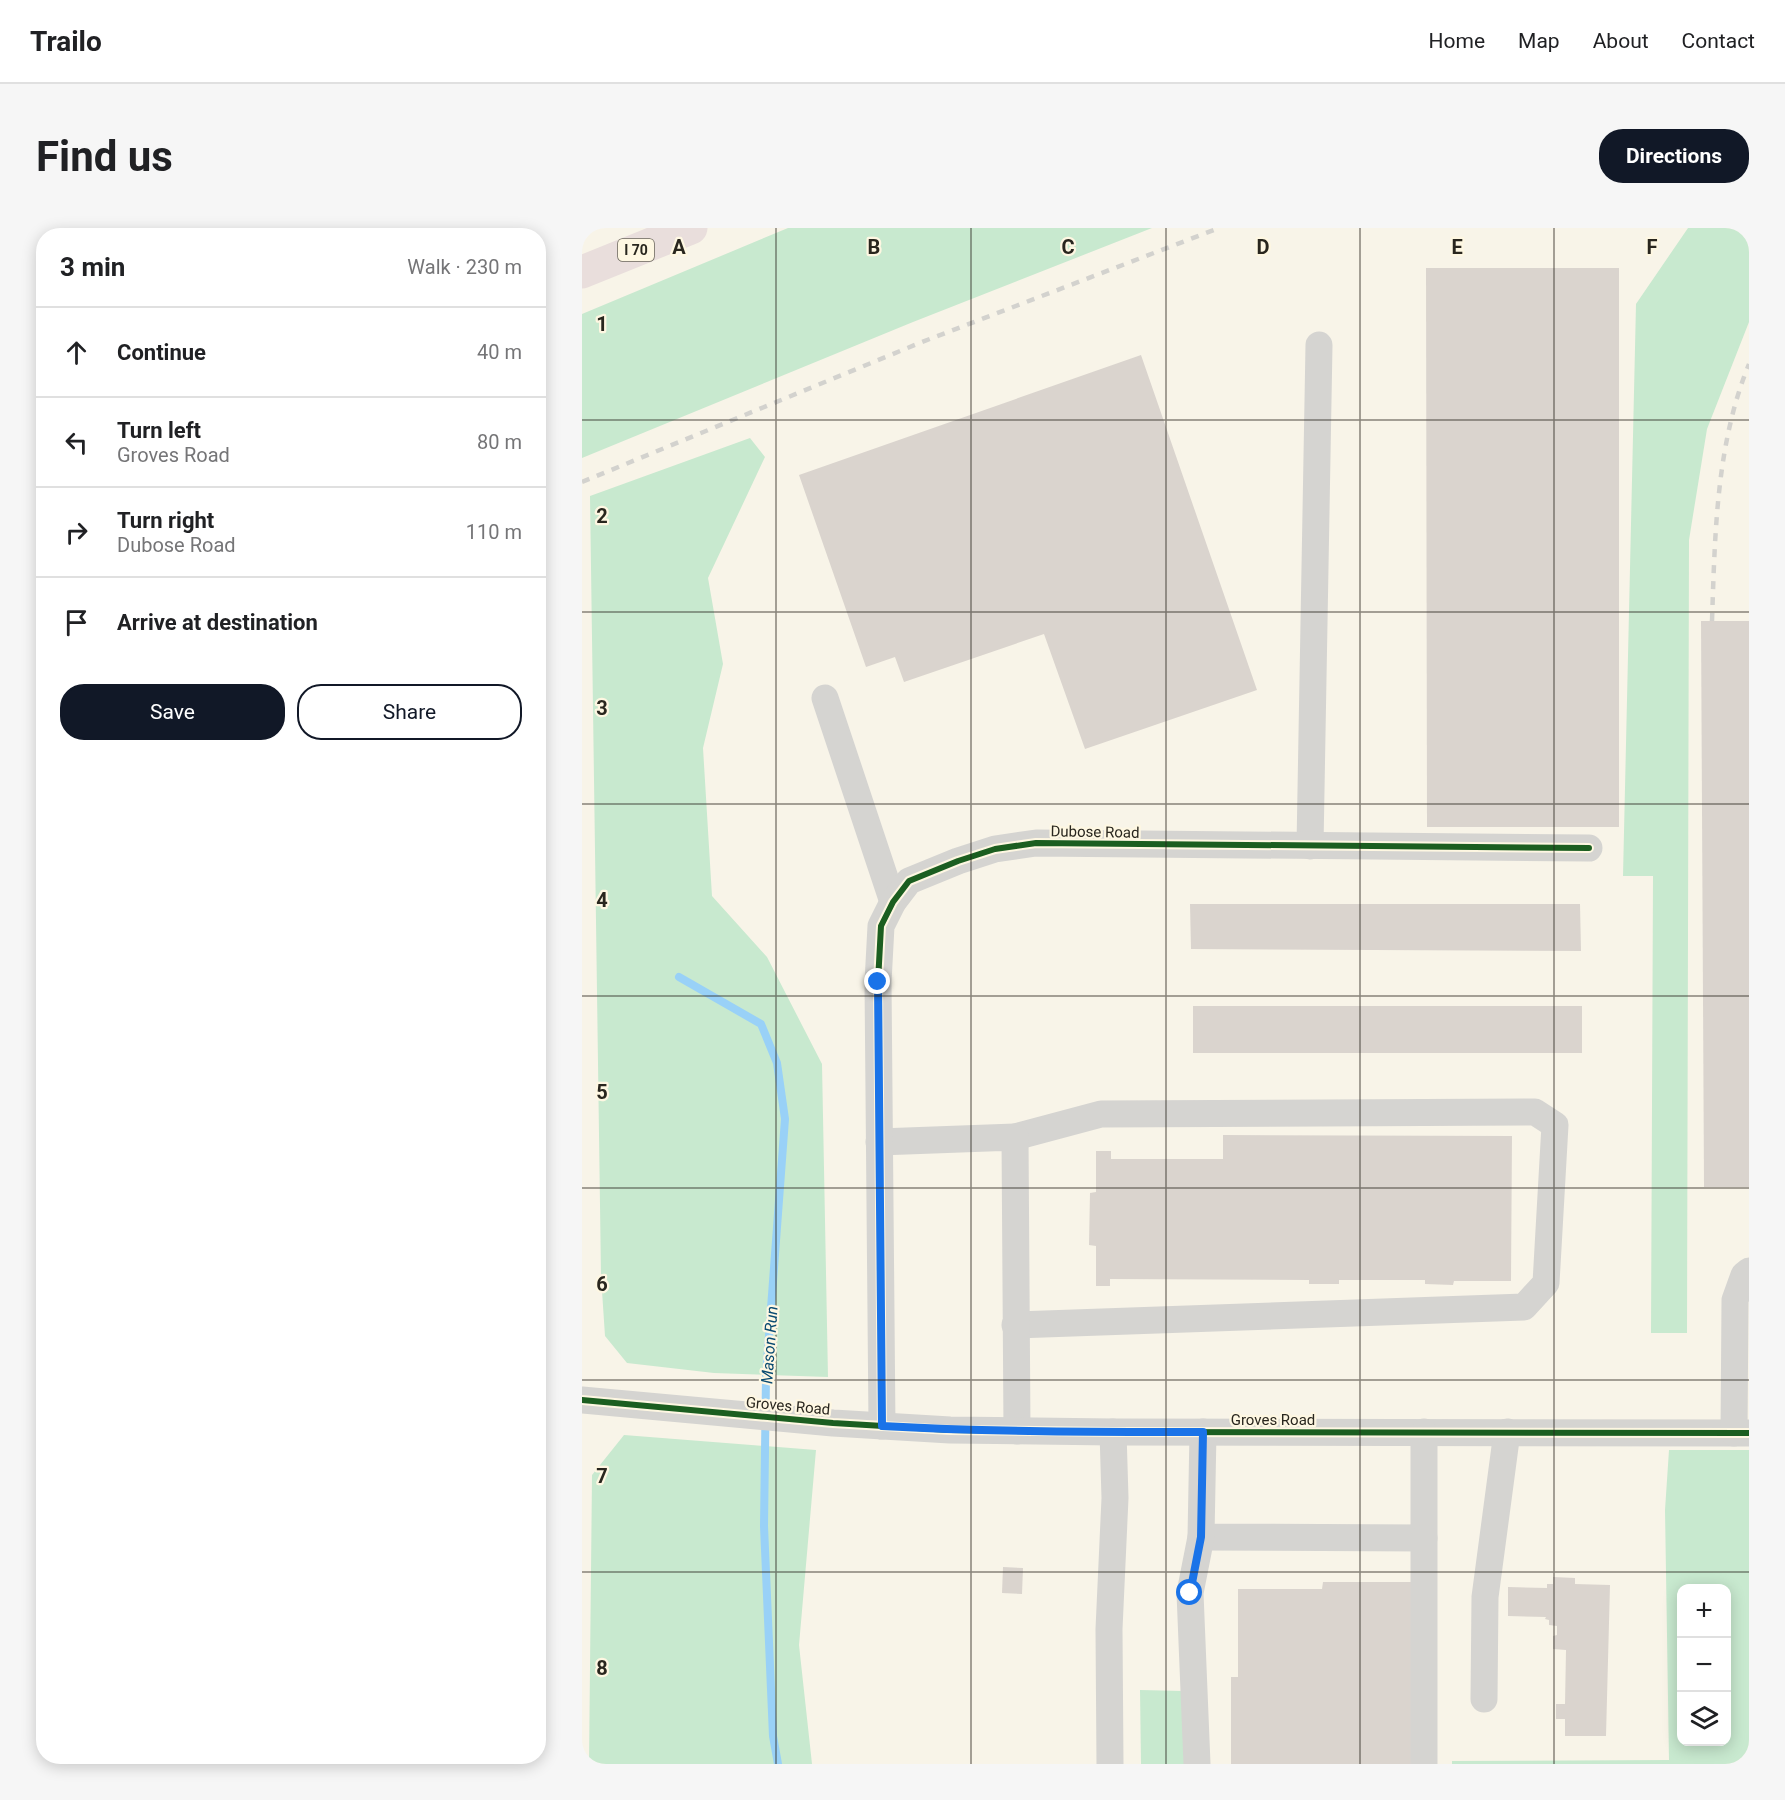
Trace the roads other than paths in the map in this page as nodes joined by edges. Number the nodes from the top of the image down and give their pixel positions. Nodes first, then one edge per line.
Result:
1 (691, 228) edge
2 (582, 272) edge
3 (1319, 345) dead end
4 (825, 698) dead end
5 (1310, 846) junction
6 (1589, 848) dead end
7 (893, 902) junction
8 (1015, 1137) junction
9 (879, 1142) junction
10 (1749, 1271) edge
11 (1016, 1325) junction
12 (582, 1400) edge
13 (882, 1426) junction
14 (1017, 1431) junction
15 (1113, 1432) junction
16 (1203, 1432) junction
17 (1424, 1432) junction
18 (1507, 1432) junction
19 (1741, 1433) edge
20 (1201, 1537) junction
21 (1424, 1538) junction
22 (1484, 1699) dead end
23 (1110, 1764) edge
24 (1197, 1764) edge
25 (1424, 1764) edge

1 - 2 highway, I 70
3 - 5 street
4 - 7 street
5 - 6 street, Dubose Road
5 - 7 street, Dubose Road
7 - 9 street, Dubose Road
8 - 9 street
8 - 11 street
8 - 11 street
9 - 13 street, Dubose Road
10 - 19 street
11 - 14 street
12 - 13 street, Groves Road
13 - 14 street, Groves Road
14 - 15 street, Groves Road
15 - 16 street, Groves Road
15 - 23 street
16 - 17 street, Groves Road
16 - 20 street
17 - 18 street, Groves Road
17 - 21 street
18 - 19 street, Groves Road
18 - 22 street
20 - 21 street
20 - 24 street
21 - 25 street

